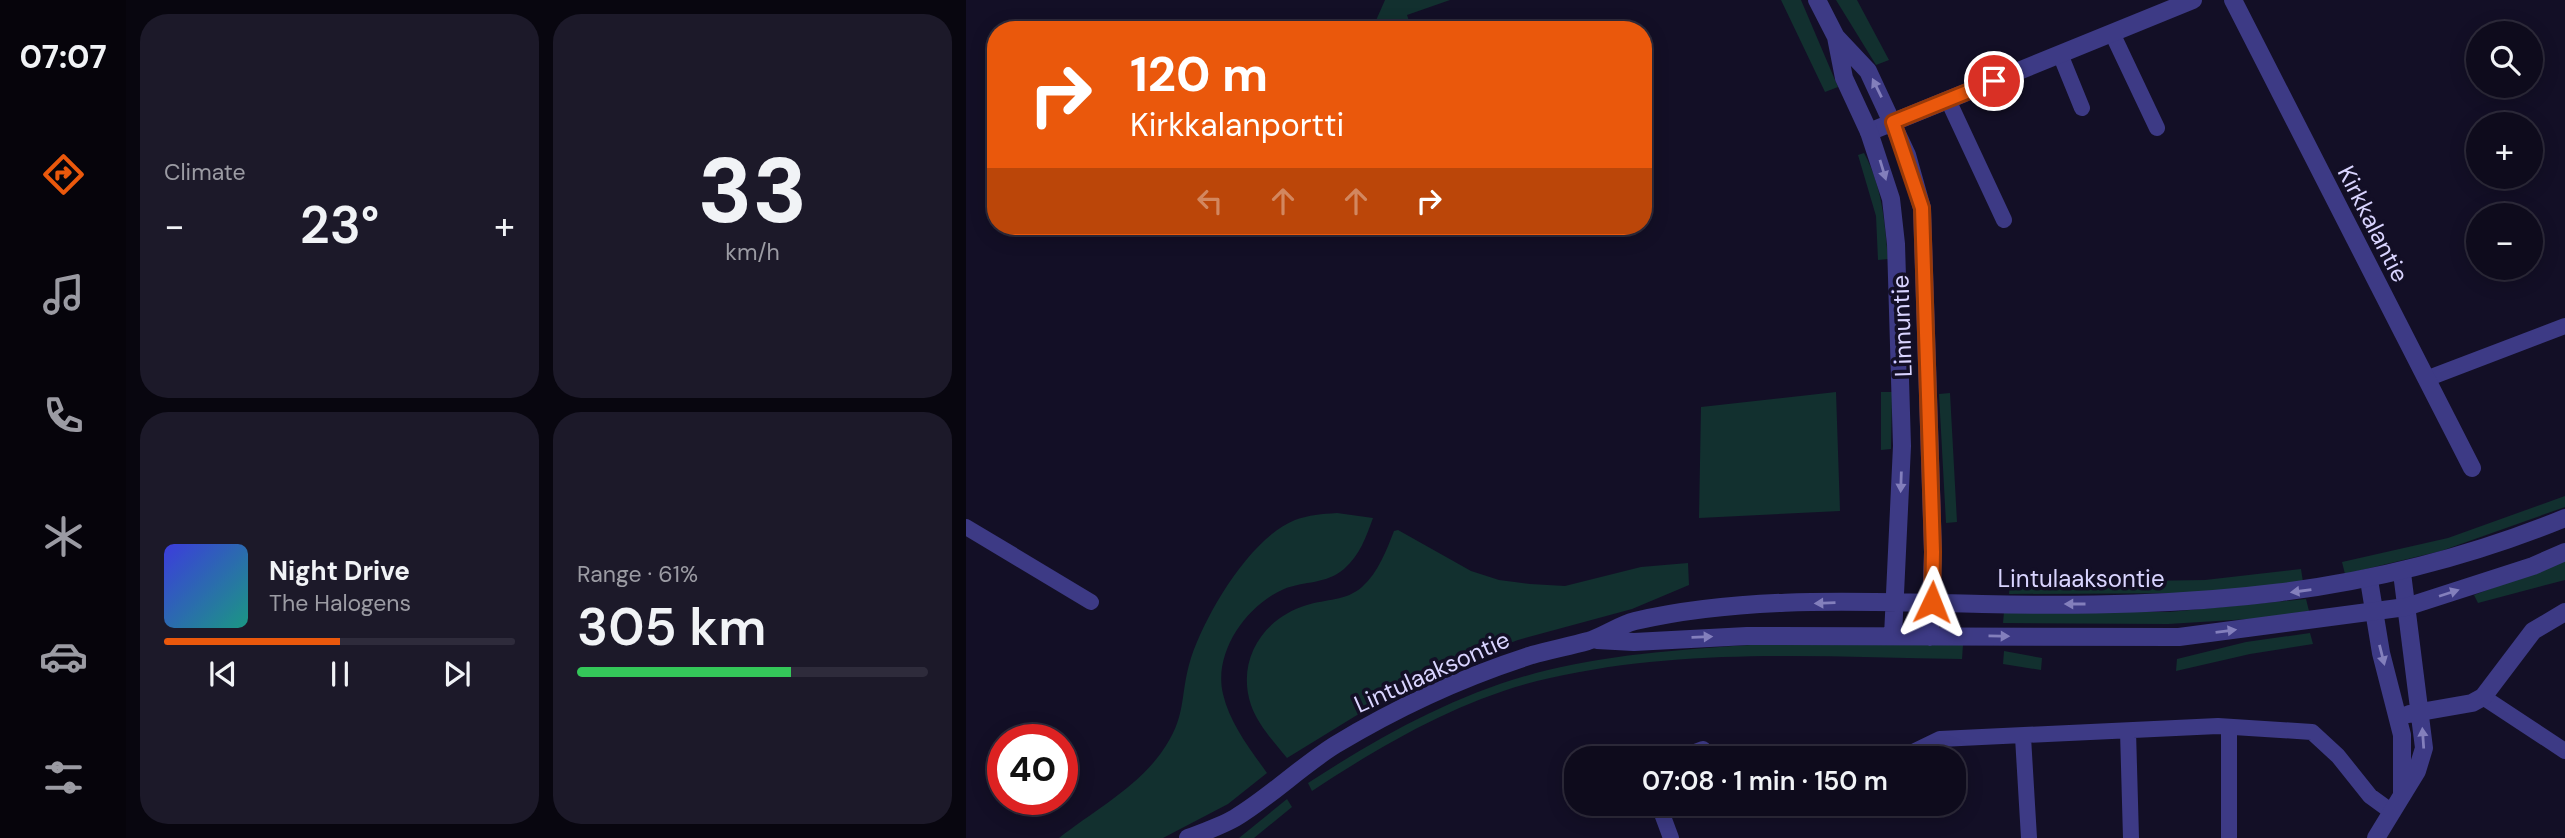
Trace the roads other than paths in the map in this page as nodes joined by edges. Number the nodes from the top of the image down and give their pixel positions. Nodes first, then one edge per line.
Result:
1 (1817, 0) edge
2 (2193, 0) edge
3 (2233, 0) edge
4 (2112, 33) junction
5 (1836, 37) junction
6 (2060, 54) junction
7 (1948, 100) junction
8 (2082, 108) dead end
9 (1893, 122) junction
10 (2157, 128) dead end
11 (1869, 132) junction
12 (2004, 220) dead end
13 (2565, 326) edge
14 (2426, 379) junction
15 (2472, 468) dead end
16 (2565, 518) edge
17 (966, 527) edge
18 (2565, 552) edge
19 (2402, 573) junction
20 (2369, 580) junction
21 (1893, 601) junction
22 (1091, 602) dead end
23 (1932, 602) junction
24 (2406, 607) junction
25 (2373, 612) junction
26 (2565, 612) edge
27 (1893, 636) junction
28 (1930, 636) junction
29 (1591, 640) junction
30 (2483, 697) junction
31 (2420, 711) junction
32 (2399, 716) junction
33 (2229, 727) junction
34 (2128, 731) junction
35 (2023, 737) junction
36 (1926, 746) edge
37 (2565, 751) edge
38 (2402, 794) junction
39 (2392, 813) junction
40 (1663, 816) edge
41 (1234, 819) junction
42 (1188, 838) edge
43 (1219, 838) edge
44 (1671, 838) edge
45 (2029, 838) edge
46 (2131, 838) edge
47 (2229, 838) edge
48 (2376, 838) edge

1 - 5 street, Linnuntie
2 - 4 street
3 - 14 street, Kirkkalantie
4 - 6 street
4 - 10 lane
9 -> 5 street, Linnuntie
5 - 11 street, Linnuntie
6 - 7 street
6 - 8 lane
7 - 9 street
7 - 12 lane
9 - 11 street
9 - 23 street, Linnuntie
11 -> 21 street, Linnuntie
13 - 14 lane
14 - 15 street, Kirkkalantie
16 - 19 street, Lintulaaksontie
17 - 22 lane
24 -> 18 street, Lintulaaksontie
19 - 20 street, Lintulaaksontie
19 - 24 street
20 -> 23 street, Lintulaaksontie
20 - 25 street
21 - 23 street, Lintulaaksontie
21 - 27 street, Linnuntie
21 -> 29 street, Lintulaaksontie
23 - 28 street, Linnuntie
24 - 25 street, Lintulaaksontie
24 - 31 street
28 -> 25 street, Lintulaaksontie
25 -> 32 street
26 - 30 street
27 - 28 street, Lintulaaksontie
29 -> 27 street, Lintulaaksontie
29 - 41 street, Lintulaaksontie
30 - 31 street
30 - 37 lane
31 - 32 street
38 -> 31 street
32 - 38 street
33 - 34 lane
33 - 39 lane
33 - 47 lane
34 - 35 lane
34 - 46 lane
35 - 36 lane
35 - 45 lane
38 - 39 street
39 - 48 street
40 - 44 lane
41 - 42 street, Lintulaaksontie
41 - 43 street, Lintulaaksontie

